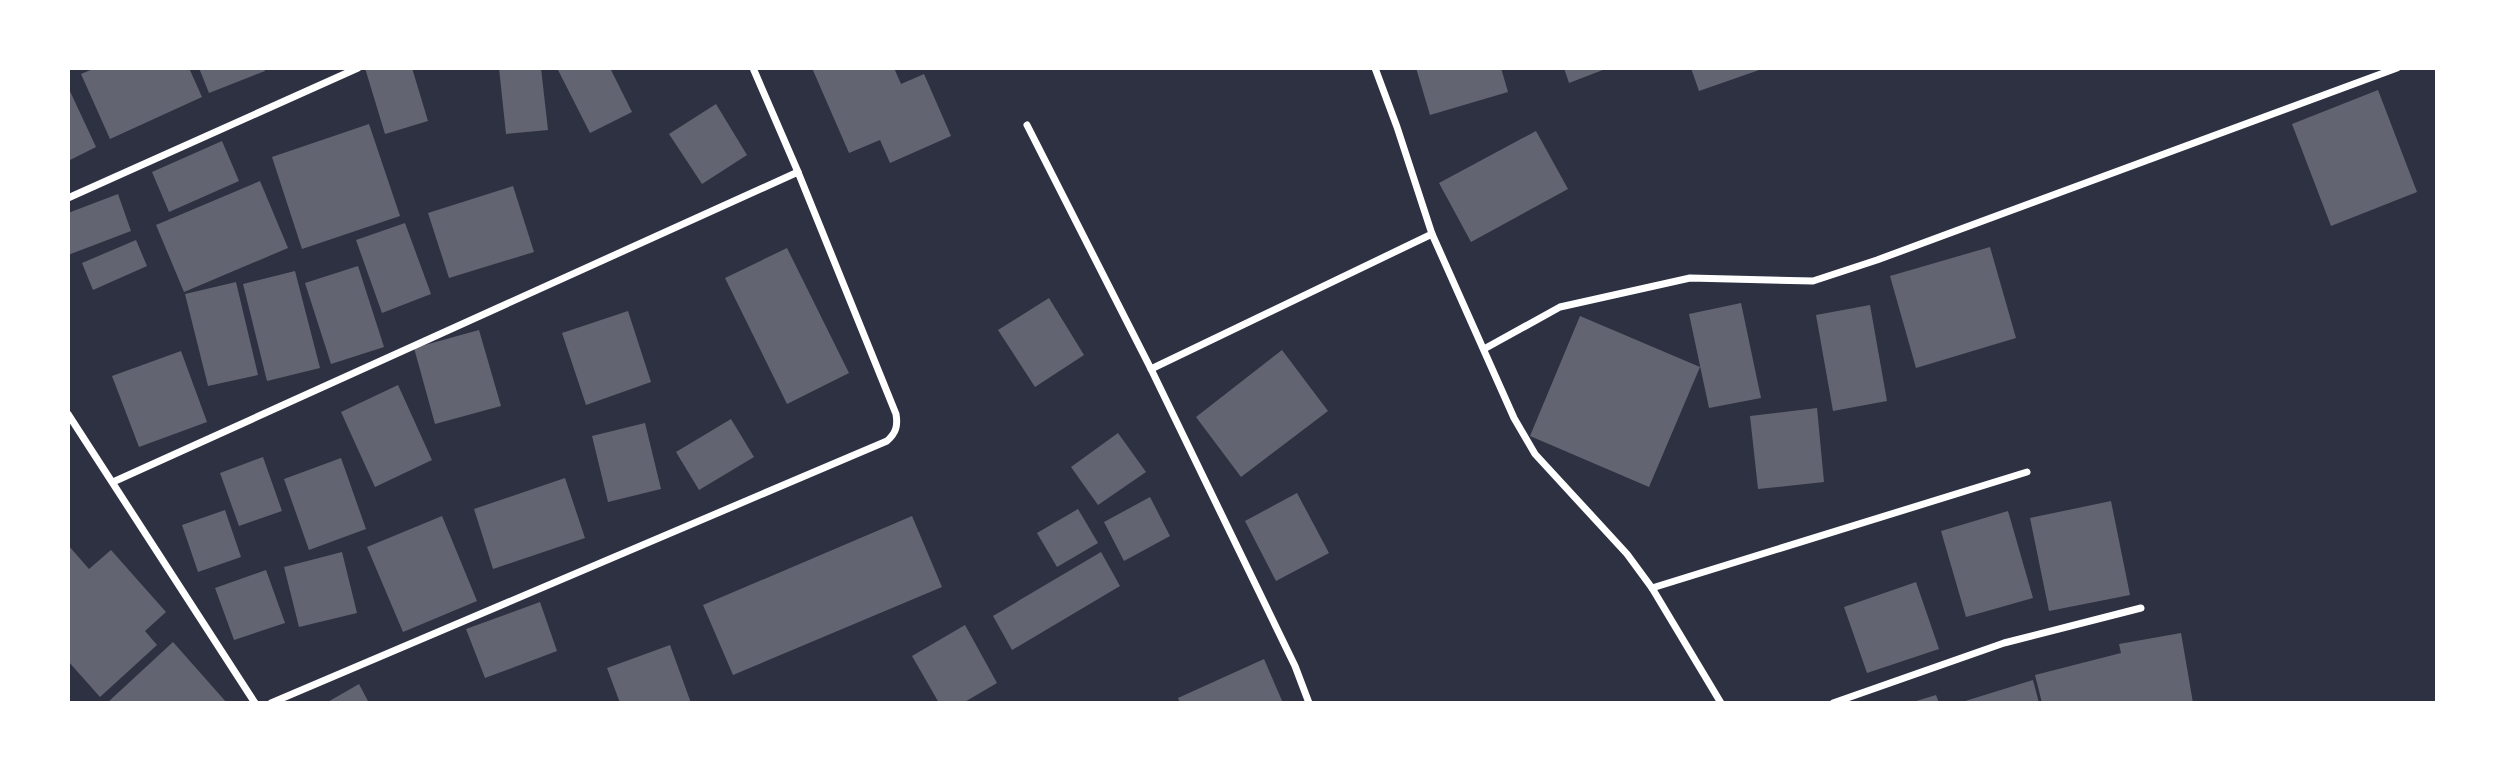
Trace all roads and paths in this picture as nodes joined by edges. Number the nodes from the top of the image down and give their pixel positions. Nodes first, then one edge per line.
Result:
1 (358, 68) edge
2 (753, 68) edge
3 (1375, 68) edge
4 (2398, 68) edge
5 (1027, 125) dead end
6 (799, 172) junction
7 (68, 198) edge
8 (1432, 234) junction
9 (1484, 349) junction
10 (1152, 369) junction
11 (68, 414) edge
12 (2027, 472) dead end
13 (113, 482) junction
14 (1652, 588) junction
15 (2141, 608) dead end
16 (255, 703) edge
17 (271, 703) edge
18 (1309, 703) edge
19 (1721, 703) edge
20 (1833, 703) edge

1 - 7 street
2 - 6 street
3 - 8 street
4 - 9 street
5 - 10 street
6 - 13 street
6 - 17 street
8 - 9 street
8 - 10 street
9 - 14 street
10 - 18 street
11 - 13 street
12 - 14 street
13 - 16 street
14 - 19 street
15 - 20 street

